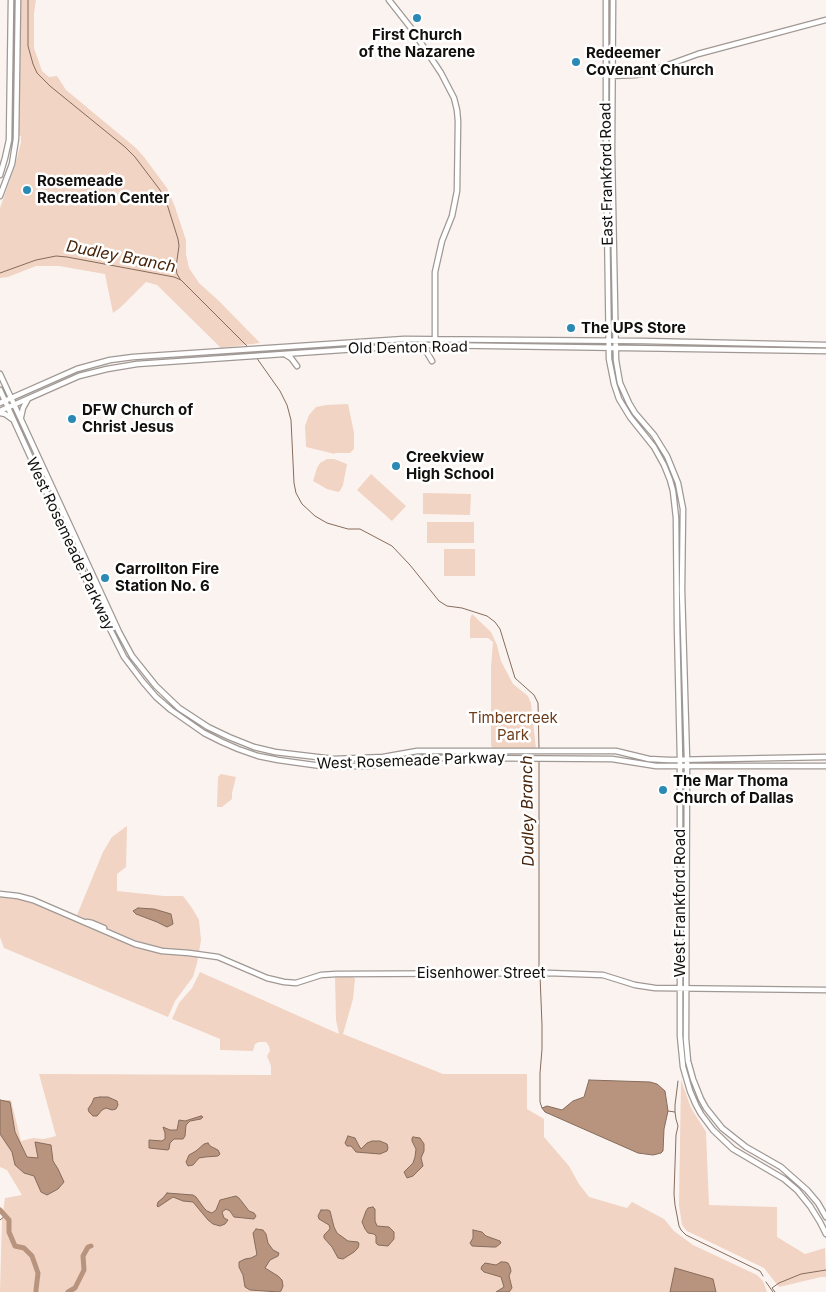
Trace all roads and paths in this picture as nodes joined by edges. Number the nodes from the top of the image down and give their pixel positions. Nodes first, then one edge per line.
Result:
1 (11, 0) edge
2 (18, 0) edge
3 (389, 0) edge
4 (606, 0) edge
5 (613, 0) edge
6 (826, 20) edge
7 (606, 76) junction
8 (612, 76) junction
9 (0, 174) edge
10 (0, 196) edge
11 (608, 296) junction
12 (614, 296) junction
13 (435, 339) junction
14 (548, 341) junction
15 (615, 341) junction
16 (608, 342) junction
17 (693, 342) junction
18 (826, 345) edge
19 (405, 346) junction
20 (435, 346) junction
21 (548, 348) junction
22 (609, 348) junction
23 (615, 348) junction
24 (693, 350) junction
25 (826, 351) edge
26 (196, 353) junction
27 (285, 354) junction
28 (197, 360) junction
29 (432, 361) dead end
30 (298, 366) dead end
31 (77, 369) junction
32 (0, 374) edge
33 (79, 376) junction
34 (0, 390) edge
35 (11, 398) junction
36 (29, 398) junction
37 (2, 402) edge
38 (14, 404) junction
39 (8, 407) junction
40 (0, 412) edge
41 (21, 418) junction
42 (13, 420) junction
43 (37, 453) junction
44 (30, 457) junction
45 (56, 494) junction
46 (49, 498) junction
47 (101, 594) junction
48 (94, 597) junction
49 (826, 758) edge
50 (680, 759) junction
51 (687, 759) junction
52 (680, 766) junction
53 (687, 766) junction
54 (826, 766) edge
55 (0, 894) edge
56 (680, 989) junction
57 (687, 989) junction
58 (826, 990) edge
59 (826, 1216) edge
60 (826, 1234) edge

1 - 9 main road
2 - 10 main road
3 - 13 main road
4 - 7 main road, East Frankford Road
5 - 8 main road, East Frankford Road
6 - 8 main road
7 - 8 main road
7 - 11 main road, East Frankford Road
8 - 12 main road, East Frankford Road
11 - 12 main road
11 - 16 main road, East Frankford Road
12 - 15 main road, East Frankford Road
13 - 14 main road, Old Denton Road
13 - 20 main road
13 - 26 main road, Old Denton Road
14 - 16 main road, Old Denton Road
14 - 21 main road
15 - 16 main road, Old Denton Road
15 - 17 main road, Old Denton Road
15 - 23 main road, East Frankford Road
16 - 22 main road, East Frankford Road
17 - 18 main road, Old Denton Road
17 - 24 main road
19 - 20 main road, Old Denton Road
19 - 27 main road, Old Denton Road
19 - 29 main road
20 - 21 main road, Old Denton Road
21 - 22 main road, Old Denton Road
22 - 23 main road, Old Denton Road
22 - 50 main road, West Frankford Road
23 - 24 main road, Old Denton Road
23 - 51 main road, West Frankford Road
24 - 25 main road, Old Denton Road
26 - 28 main road
26 - 31 main road, Old Denton Road
27 - 28 main road, Old Denton Road
27 - 30 main road
28 - 33 main road, Old Denton Road
31 - 33 main road
31 - 35 main road, Old Denton Road
32 - 35 main road, West Rosemeade Parkway
33 - 36 main road, Old Denton Road
34 - 37 main road, West Rosemeade Parkway
35 - 37 main road, Old Denton Road
35 - 38 main road, West Rosemeade Parkway
36 - 38 main road, Old Denton Road
36 - 41 main road
37 - 39 main road, West Rosemeade Parkway
38 - 39 main road, Old Denton Road
38 - 41 main road, West Rosemeade Parkway
39 - 40 main road, Old Denton Road
39 - 42 main road, West Rosemeade Parkway
40 - 42 main road
41 - 43 main road, West Rosemeade Parkway
42 - 44 main road, West Rosemeade Parkway
43 - 44 main road
43 - 45 main road, West Rosemeade Parkway
44 - 46 main road, West Rosemeade Parkway
45 - 46 main road
45 - 47 main road, West Rosemeade Parkway
46 - 48 main road, West Rosemeade Parkway
47 - 48 main road
47 - 50 main road, West Rosemeade Parkway
48 - 52 main road, West Rosemeade Parkway
49 - 51 main road, West Rosemeade Parkway
50 - 51 main road, West Rosemeade Parkway
50 - 52 main road, West Frankford Road
51 - 53 main road, West Frankford Road
52 - 53 main road, West Rosemeade Parkway
52 - 56 main road, West Frankford Road
53 - 54 main road, West Rosemeade Parkway
53 - 57 main road, West Frankford Road
55 - 56 main road, Eisenhower Street
56 - 57 main road, Eisenhower Street
56 - 60 main road, West Frankford Road
57 - 58 main road, Eisenhower Street
57 - 59 main road, West Frankford Road

